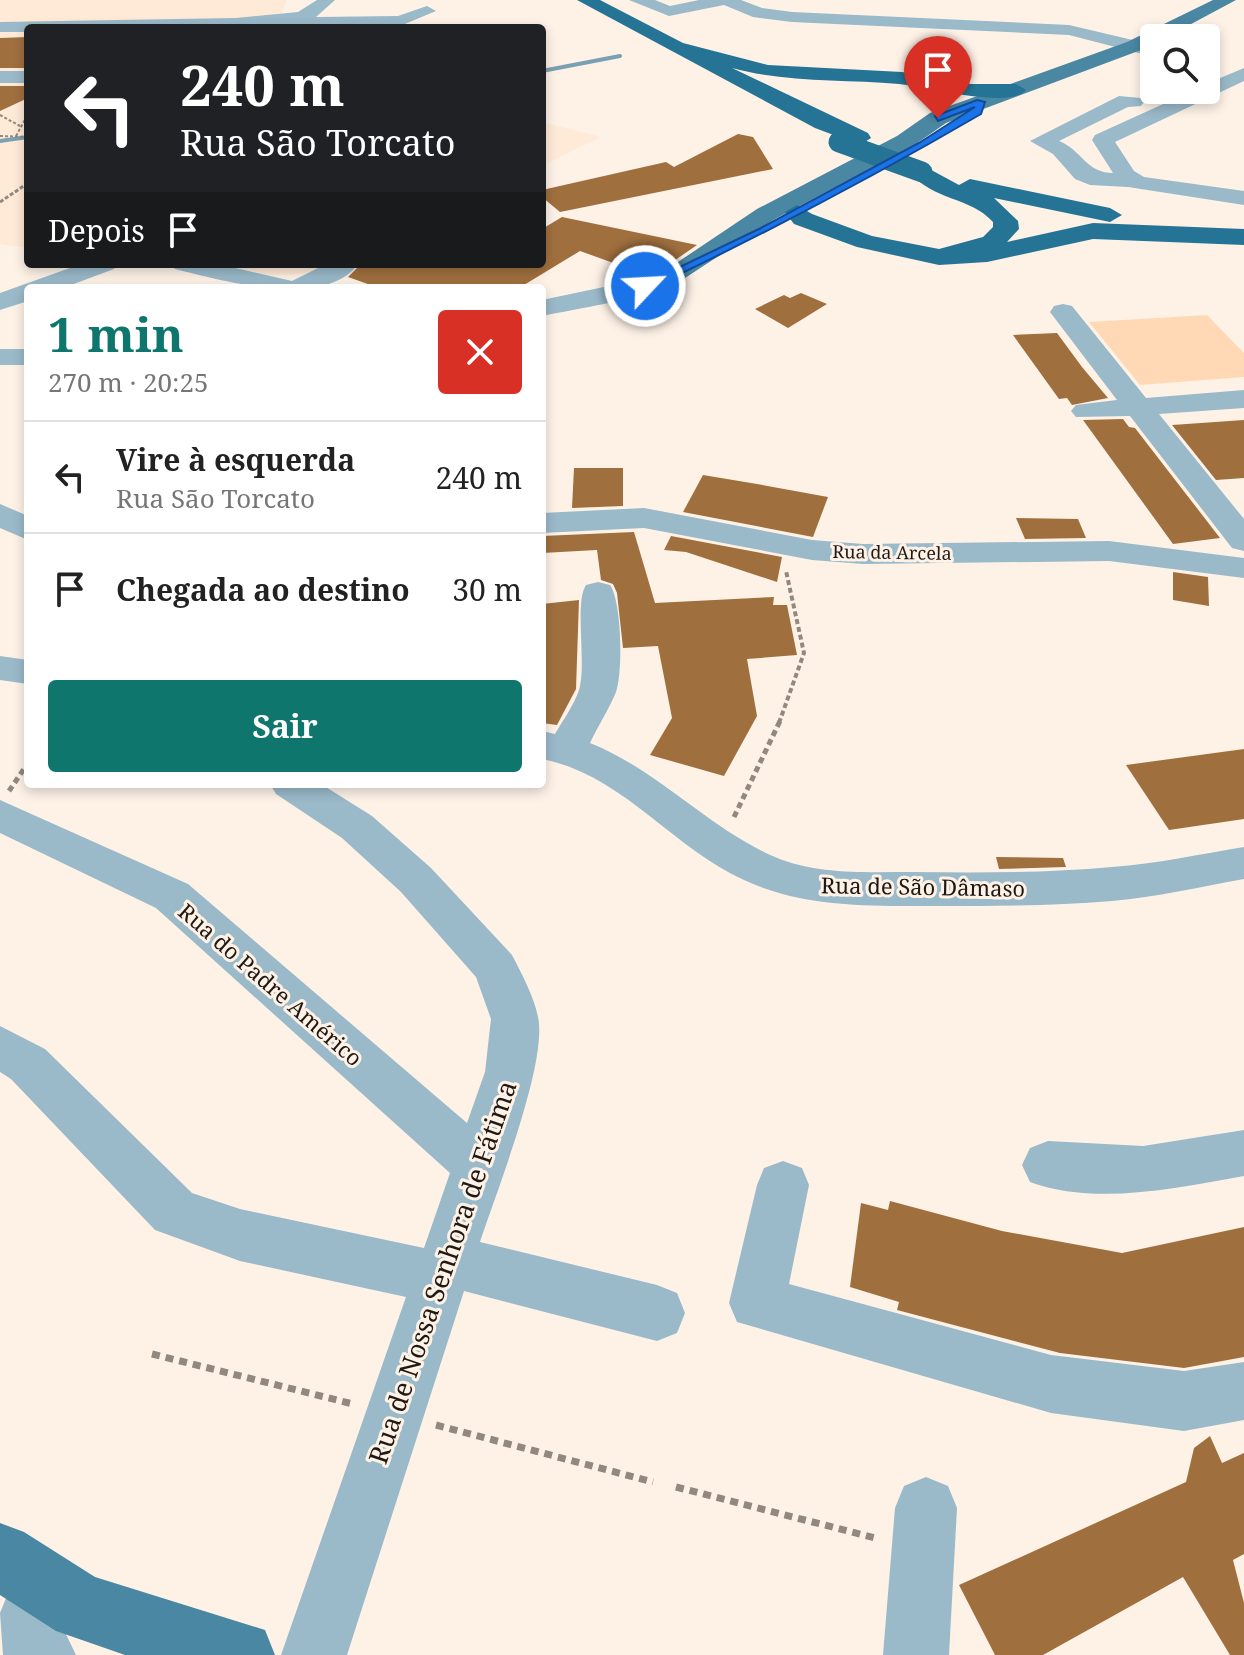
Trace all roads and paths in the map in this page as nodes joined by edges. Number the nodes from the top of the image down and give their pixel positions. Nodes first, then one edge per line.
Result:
1 (571, 0) edge
2 (586, 0) edge
3 (638, 0) edge
4 (726, 0) edge
5 (1227, 0) edge
6 (337, 3) edge
7 (420, 5) edge
8 (246, 21) junction
9 (375, 21) junction
10 (442, 23) dead end
11 (226, 24) edge
12 (389, 24) edge
13 (0, 27) edge
14 (24, 27) edge
15 (1134, 46) junction
16 (677, 47) junction
17 (1140, 48) edge
18 (1220, 68) edge
19 (1244, 74) edge
20 (0, 77) edge
21 (24, 77) edge
22 (976, 100) junction
23 (1162, 111) junction
24 (0, 115) edge
25 (24, 120) edge
26 (20, 126) junction
27 (0, 136) edge
28 (18, 136) junction
29 (24, 137) edge
30 (849, 140) junction
31 (927, 168) junction
32 (1244, 174) edge
33 (1130, 180) junction
34 (24, 186) edge
35 (1238, 197) edge
36 (810, 201) junction
37 (0, 202) edge
38 (765, 222) junction
39 (1244, 223) edge
40 (839, 227) junction
41 (1244, 230) edge
42 (1244, 237) edge
43 (94, 268) edge
44 (202, 268) edge
45 (337, 268) edge
46 (673, 274) joint
47 (50, 284) edge
48 (272, 284) edge
49 (306, 284) edge
50 (24, 293) edge
51 (0, 302) edge
52 (546, 307) edge
53 (1063, 312) dead end
54 (0, 357) edge
55 (24, 357) edge
56 (1244, 399) edge
57 (1138, 407) junction
58 (1086, 411) dead end
59 (0, 514) edge
60 (546, 523) edge
61 (24, 528) edge
62 (1244, 541) edge
63 (781, 544) junction
64 (1244, 568) edge
65 (598, 593) dead end
66 (0, 668) edge
67 (24, 671) edge
68 (555, 746) edge
69 (24, 770) edge
70 (296, 788) edge
71 (4, 804) edge
72 (730, 853) junction
73 (1244, 863) edge
74 (0, 1047) edge
75 (1244, 1153) edge
76 (477, 1164) junction
77 (1048, 1165) dead end
78 (783, 1185) dead end
79 (443, 1269) junction
80 (657, 1313) dead end
81 (152, 1354) dead end
82 (1244, 1391) edge
83 (394, 1414) junction
84 (653, 1482) dead end
85 (676, 1487) dead end
86 (924, 1529) joint
87 (22, 1570) edge
88 (43, 1655) edge
89 (240, 1655) edge
90 (314, 1655) edge
91 (916, 1655) edge

1 - 30 highway
2 - 16 highway
3 - 4 street
4 - 15 street
5 - 15 main road
6 - 8 street
6 - 9 street
7 - 9 street
7 - 10 street
8 - 9 street
8 - 11 street
9 - 12 street
13 - 14 street
15 - 17 street
15 - 22 main road
16 - 22 highway
16 - 30 highway
18 - 19 street
19 - 23 street
20 - 21 street
22 - 30 highway
22 - 36 main road
23 - 33 street
23 - 33 street
24 - 26 path
25 - 26 path
26 - 28 path
27 - 28 path
28 - 29 path
30 - 31 highway, bridge
31 - 39 highway
31 - 40 highway
31 - 41 highway
32 - 35 street
33 - 35 street
34 - 37 path
36 - 38 main road
36 - 40 highway
38 - 40 highway
38 - 46 main road
40 - 42 highway
43 - 47 street
44 - 48 street
45 - 49 street
46 - 52 street
50 - 51 street
53 - 57 street
54 - 55 street
56 - 57 street
57 - 58 street
57 - 62 street
59 - 61 street
60 - 63 street, Rua da Arcela
63 - 64 street, Rua da Arcela
63 - 72 path
65 - 68 street
66 - 67 street
68 - 72 street, Rua de São Dâmaso
69 - 71 path
70 - 76 street, Rua de Nossa Senhora de Fátima
71 - 76 street, Rua do Padre Américo
72 - 73 street, Rua de São Dâmaso
74 - 79 street
75 - 77 street
76 - 79 street, Rua de Nossa Senhora de Fátima
78 - 82 street
79 - 80 street
79 - 83 street, Rua de Nossa Senhora de Fátima
81 - 83 path
83 - 84 path
83 - 90 street, Rua de Nossa Senhora de Fátima
85 - 86 path
86 - 91 street
87 - 88 street
87 - 89 main road

